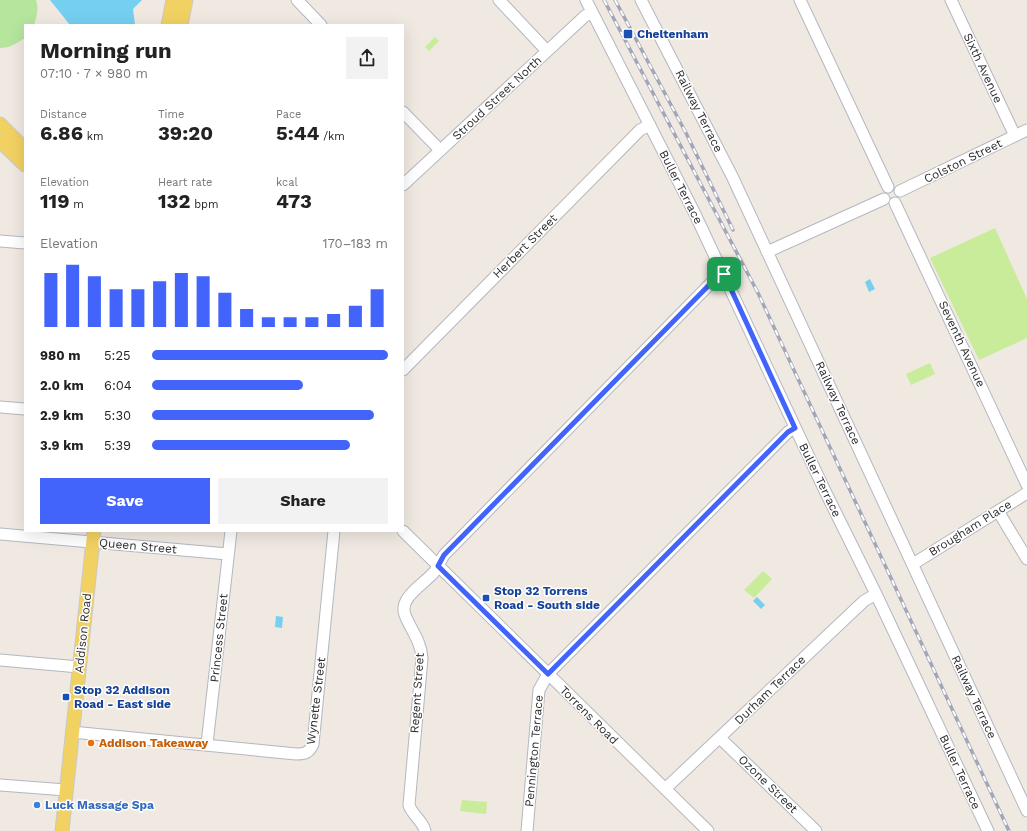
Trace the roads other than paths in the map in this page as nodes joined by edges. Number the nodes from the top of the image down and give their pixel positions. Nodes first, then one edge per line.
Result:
1 (174, 0) edge
2 (186, 0) edge
3 (297, 0) edge
4 (499, 0) edge
5 (586, 0) edge
6 (641, 0) edge
7 (800, 0) edge
8 (951, 0) edge
9 (591, 12) junction
10 (168, 24) edge
11 (181, 24) edge
12 (320, 24) edge
13 (547, 51) junction
14 (404, 113) edge
15 (0, 124) edge
16 (650, 125) junction
17 (1027, 130) edge
18 (1015, 136) junction
19 (0, 141) edge
20 (24, 148) edge
21 (440, 150) junction
22 (24, 164) edge
23 (404, 184) edge
24 (888, 187) junction
25 (900, 191) junction
26 (884, 200) junction
27 (895, 203) junction
28 (0, 241) edge
29 (24, 243) edge
30 (768, 252) junction
31 (724, 274) junction
32 (404, 369) edge
33 (0, 407) edge
34 (24, 409) edge
35 (795, 428) junction
36 (1027, 486) edge
37 (1027, 493) edge
38 (998, 511) junction
39 (231, 532) edge
40 (334, 532) edge
41 (404, 532) edge
42 (0, 534) edge
43 (93, 536) edge
44 (228, 554) junction
45 (1027, 559) edge
46 (913, 564) junction
47 (438, 566) junction
48 (876, 594) junction
49 (0, 660) edge
50 (79, 667) junction
51 (548, 674) junction
52 (72, 732) junction
53 (720, 738) junction
54 (207, 744) junction
55 (0, 785) edge
56 (665, 789) junction
57 (66, 790) junction
58 (1027, 811) edge
59 (62, 831) edge
60 (425, 831) edge
61 (527, 831) edge
62 (708, 831) edge
63 (816, 831) edge
64 (988, 831) edge

1 - 10 main road
2 - 11 main road
3 - 12 street
4 - 13 street
5 - 9 street, Buller Terrace
6 - 30 street, Railway Terrace
7 - 24 street
8 - 18 street, Sixth Avenue
9 - 13 street, Stroud Street North
9 - 16 street, Buller Terrace
13 - 21 street, Stroud Street North
14 - 21 street
15 - 20 main road
16 - 31 street, Buller Terrace
16 - 32 street, Herbert Street
17 - 18 street, Colston Street
18 - 25 street, Colston Street
19 - 22 main road
21 - 23 street, Stroud Street North
24 - 25 street
24 - 26 street
25 - 27 street
26 - 27 street
26 - 30 street
27 - 36 street, Seventh Avenue
28 - 29 street
30 - 46 street, Railway Terrace
31 - 35 street, Buller Terrace
31 - 47 street
33 - 34 street
35 - 48 street, Buller Terrace
35 - 51 street, Pennington Terrace
37 - 38 street, Brougham Place
38 - 45 street
38 - 46 street, Brougham Place
39 - 44 street, Princess Street
40 - 54 street, Wynette Street
41 - 47 street, Torrens Road
42 - 43 street, Queen Street
43 - 44 street, Queen Street
43 - 50 main road, Addison Road
44 - 54 street, Princess Street
46 - 58 street, Railway Terrace
47 - 51 street, Torrens Road
47 - 60 street, Regent Street
48 - 53 street, Durham Terrace
48 - 64 street, Buller Terrace
49 - 50 street
50 - 52 main road, Addison Road
51 - 56 street, Torrens Road
51 - 61 street, Pennington Terrace
52 - 54 street, Wynette Street
52 - 57 main road, Addison Road
53 - 56 street, Durham Terrace
53 - 63 street, Ozone Street
55 - 57 street
56 - 62 street, Torrens Road
57 - 59 main road, Addison Road

